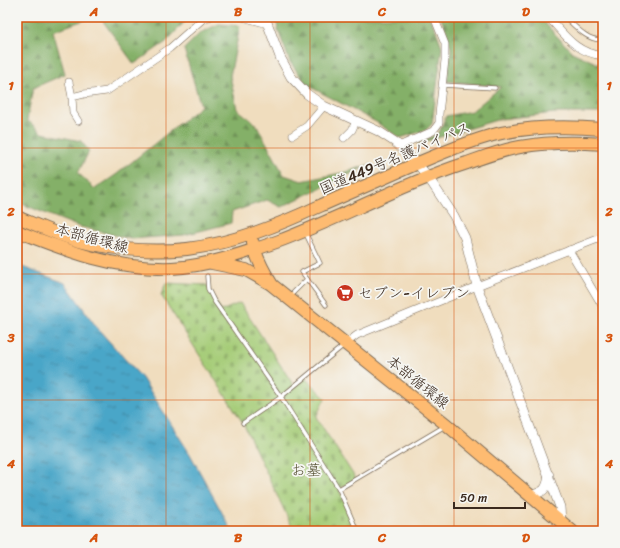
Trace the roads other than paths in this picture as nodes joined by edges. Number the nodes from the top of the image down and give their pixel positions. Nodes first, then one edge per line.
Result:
1 (209, 17) edge
2 (242, 17) edge
3 (434, 17) edge
4 (548, 17) edge
5 (565, 17) edge
6 (267, 21) edge
7 (603, 39) edge
8 (603, 56) edge
9 (69, 82) dead end
10 (442, 85) junction
11 (495, 88) dead end
12 (72, 97) junction
13 (324, 106) junction
14 (78, 121) dead end
15 (356, 121) junction
16 (603, 129) edge
17 (293, 135) dead end
18 (344, 138) dead end
19 (603, 144) edge
20 (399, 146) junction
21 (418, 163) junction
22 (428, 177) junction
23 (17, 217) edge
24 (17, 231) edge
25 (304, 231) junction
26 (251, 235) junction
27 (603, 237) edge
28 (254, 250) junction
29 (569, 250) junction
30 (209, 263) junction
31 (207, 276) dead end
32 (307, 279) junction
33 (272, 285) junction
34 (477, 286) junction
35 (288, 298) junction
36 (326, 305) dead end
37 (603, 307) edge
38 (345, 344) junction
39 (281, 397) junction
40 (243, 423) dead end
41 (447, 425) junction
42 (549, 474) junction
43 (339, 489) junction
44 (529, 496) junction
45 (561, 522) junction
46 (357, 531) edge
47 (572, 531) edge

1 - 12 street
2 - 6 street
3 - 10 street
4 - 8 street
5 - 7 lane
6 - 13 street
9 - 12 street
10 - 11 lane
10 - 20 street
12 - 14 street
13 - 15 street
13 - 17 street
15 - 18 street
15 - 20 street
16 - 21 highway, 国道449号名護バイパス
19 - 22 highway, 国道449号名護バイパス
20 - 21 street
21 - 22 street
21 - 26 highway, 国道449号名護バイパス
22 - 25 highway, 国道449号名護バイパス
22 - 34 street
23 - 26 highway, 本部循環線
24 - 30 highway, 本部循環線
25 - 28 highway, 国道449号名護バイパス
25 - 32 lane
26 - 28 highway, 本部循環線
27 - 29 street
28 - 30 highway, 本部循環線
28 - 33 highway, 本部循環線
29 - 34 street
29 - 37 street
30 - 33 highway
31 - 39 lane
32 - 35 lane
32 - 36 lane
33 - 35 highway, 本部循環線
34 - 38 street
34 - 42 street
35 - 38 highway, 本部循環線
38 - 39 lane
38 - 41 highway, 本部循環線
39 - 40 lane
39 - 43 lane
41 - 43 lane
41 - 44 highway, 本部循環線
42 - 44 street
42 - 45 street
43 - 46 lane
44 - 45 highway, 本部循環線
45 - 47 highway, 本部循環線

